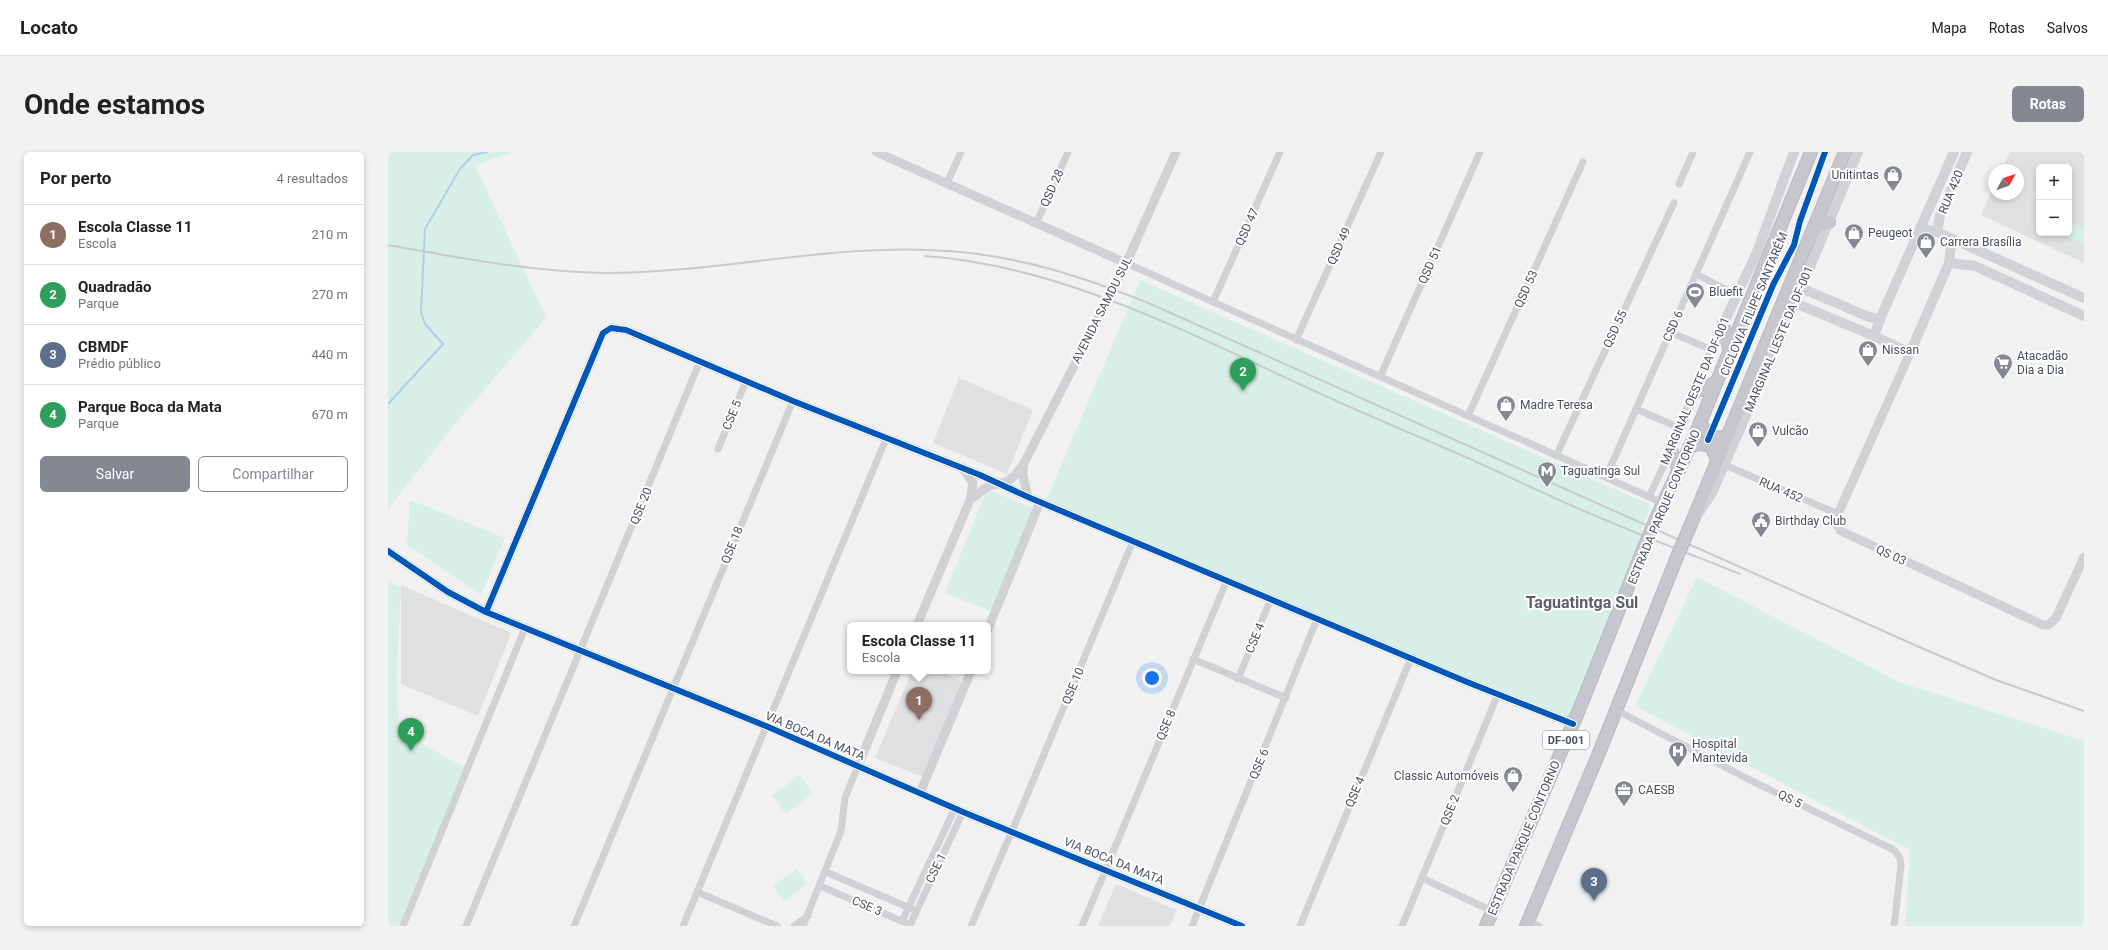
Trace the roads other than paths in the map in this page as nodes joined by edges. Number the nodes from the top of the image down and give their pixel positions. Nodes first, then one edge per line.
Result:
1 (876, 152) edge
2 (961, 152) edge
3 (1068, 152) edge
4 (1176, 152) edge
5 (1280, 152) edge
6 (1381, 152) edge
7 (1480, 152) edge
8 (1693, 152) edge
9 (1750, 152) edge
10 (1794, 152) edge
11 (1811, 152) edge
12 (1845, 152) edge
13 (1858, 152) edge
14 (1954, 152) edge
15 (1967, 152) edge
16 (1583, 162) dead end
17 (947, 183) junction
18 (1679, 184) dead end
19 (1674, 203) dead end
20 (1829, 222) junction
21 (1036, 224) junction
22 (1814, 227) junction
23 (1920, 228) junction
24 (1938, 232) junction
25 (1948, 238) junction
26 (1126, 263) junction
27 (1949, 263) junction
28 (1696, 274) junction
29 (2047, 281) junction
30 (1801, 288) junction
31 (1737, 295) junction
32 (2039, 295) junction
33 (2084, 298) edge
34 (1214, 302) junction
35 (1795, 303) junction
36 (1839, 305) junction
37 (2084, 316) edge
38 (1832, 318) junction
39 (1880, 319) junction
40 (1723, 325) junction
41 (1670, 332) junction
42 (1874, 336) junction
43 (1296, 340) junction
44 (1729, 348) junction
45 (1712, 350) junction
46 (1910, 353) junction
47 (700, 361) junction
48 (1764, 374) junction
49 (1380, 377) junction
50 (1750, 380) junction
51 (746, 381) junction
52 (1715, 383) junction
53 (1695, 392) junction
54 (793, 401) junction
55 (1636, 409) junction
56 (1468, 416) junction
57 (1700, 423) junction
58 (1680, 428) junction
59 (1726, 436) junction
60 (886, 439) junction
61 (1690, 446) junction
62 (718, 449) dead end
63 (1671, 450) junction
64 (1556, 456) junction
65 (1721, 462) junction
66 (1023, 465) junction
67 (963, 470) junction
68 (1679, 471) junction
69 (1606, 478) junction
70 (998, 483) junction
71 (1028, 497) junction
72 (1649, 497) junction
73 (970, 500) junction
74 (1040, 502) junction
75 (1661, 508) junction
76 (1838, 514) junction
77 (1133, 541) junction
78 (388, 551) edge
79 (2084, 557) edge
80 (1227, 580) junction
81 (1271, 598) junction
82 (486, 612) junction
83 (1318, 619) junction
84 (918, 622) edge
85 (991, 622) edge
86 (525, 628) junction
87 (581, 651) junction
88 (1411, 658) junction
89 (1193, 659) junction
90 (897, 674) edge
91 (970, 674) edge
92 (1238, 679) junction
93 (673, 690) junction
94 (1498, 694) junction
95 (1286, 698) junction
96 (1616, 710) junction
97 (1573, 724) junction
98 (766, 726) junction
99 (858, 766) junction
100 (920, 793) junction
101 (959, 810) junction
102 (1012, 831) junction
103 (1106, 870) junction
104 (826, 872) junction
105 (1422, 878) junction
106 (820, 886) junction
107 (697, 892) junction
108 (908, 907) junction
109 (1199, 908) junction
110 (916, 911) junction
111 (1492, 911) junction
112 (808, 916) junction
113 (902, 921) junction
114 (1527, 924) edge
115 (912, 925) edge
116 (403, 926) edge
117 (466, 926) edge
118 (574, 926) edge
119 (683, 926) edge
120 (777, 926) edge
121 (794, 926) edge
122 (803, 926) edge
123 (970, 926) edge
124 (1082, 926) edge
125 (1192, 926) edge
126 (1242, 926) edge
127 (1300, 926) edge
128 (1402, 926) edge
129 (1486, 926) edge
130 (1539, 926) edge
131 (1894, 926) edge

1 - 17 street
2 - 17 street
3 - 21 street, QSD 28
4 - 26 street, AVENIDA SAMDU SUL
5 - 34 street, QSD 47
6 - 43 street, QSD 49
7 - 49 street, QSD 51
8 - 18 street
9 - 28 street, CSD 6
10 - 31 main road, MARGINAL OESTE DA DF-001
11 - 44 highway, ESTRADA PARQUE CONTORNO / DF-001
12 - 22 highway, DF-001
13 - 20 main road, MARGINAL LESTE DA DF-001
14 - 23 main road, RUA 420
15 - 24 main road, RUA 420
16 - 56 street, QSD 53
17 - 21 street
19 - 64 street, QSD 55
20 - 22 highway
20 - 30 main road, MARGINAL LESTE DA DF-001
21 - 26 street
22 - 50 highway, DF-001
23 - 24 main road
23 - 39 main road
24 - 25 main road
25 - 27 main road
25 - 29 main road
26 - 34 street
26 - 66 street, AVENIDA SAMDU SUL, bridge
27 - 32 main road
27 - 46 main road
28 - 31 street
28 - 41 street, CSD 6
29 - 32 main road
29 - 33 main road
30 - 35 main road, MARGINAL LESTE DA DF-001
30 - 36 main road
31 - 40 main road, MARGINAL OESTE DA DF-001
32 - 37 main road
34 - 43 street
35 - 38 main road
35 - 48 main road, MARGINAL LESTE DA DF-001
36 - 38 main road
36 - 39 main road
38 - 42 main road
39 - 42 main road
40 - 44 highway
40 - 45 main road, MARGINAL OESTE DA DF-001
41 - 45 street
41 - 55 street, CSD 6
42 - 46 main road
43 - 49 street
44 - 52 highway, ESTRADA PARQUE CONTORNO / DF-001
45 - 53 main road, MARGINAL OESTE DA DF-001
46 - 76 street
47 - 51 street
47 - 82 street
47 - 87 street, QSE 20
48 - 50 highway
48 - 65 main road, MARGINAL LESTE DA DF-001
49 - 56 street
50 - 59 highway, DF-001
51 - 54 street
51 - 62 street, CSE 5
52 - 53 highway
52 - 57 highway, ESTRADA PARQUE CONTORNO / DF-001
53 - 58 main road, MARGINAL OESTE DA DF-001
54 - 60 street
54 - 93 street, QSE 18
55 - 58 street
55 - 69 street, CSD 6
56 - 64 street
57 - 59 highway
57 - 61 highway, ESTRADA PARQUE CONTORNO / DF-001
58 - 63 main road, MARGINAL OESTE DA DF-001
59 - 65 highway, DF-001
60 - 67 street
60 - 98 street
61 - 65 highway
61 - 68 highway, ESTRADA PARQUE CONTORNO / DF-001
63 - 68 highway
63 - 72 street, MARGINAL OESTE DA DF-001
64 - 69 street
65 - 76 street, RUA 452
65 - 96 highway, DF-001, bridge
66 - 70 street, AVENIDA SAMDU SUL
66 - 71 street
67 - 70 street
67 - 73 street
68 - 75 highway, ESTRADA PARQUE CONTORNO / DF-001
69 - 72 street
70 - 71 street
70 - 73 street, AVENIDA SAMDU SUL
71 - 74 street
72 - 75 street
73 - 84 street
74 - 77 street
74 - 85 street
75 - 97 highway, ESTRADA PARQUE CONTORNO / DF-001, bridge
76 - 79 street, QS 03
77 - 80 street
77 - 102 street, QSE 10
78 - 82 street, VIA BOCA DA MATA
80 - 81 street
80 - 89 street, QSE 8
81 - 83 street
81 - 92 street, CSE 4
82 - 86 street, VIA BOCA DA MATA
83 - 88 street
83 - 95 street, QSE 6
86 - 87 street, VIA BOCA DA MATA
86 - 116 street
87 - 93 street, VIA BOCA DA MATA
87 - 117 street, QSE 20
88 - 94 street
88 - 127 street, QSE 4
89 - 92 street
89 - 103 street, QSE 8
90 - 99 street
91 - 100 street
92 - 95 street
93 - 98 street, VIA BOCA DA MATA
93 - 118 street, QSE 18
94 - 97 street
94 - 105 street, QSE 2
95 - 109 street, QSE 6
96 - 114 highway, DF-001
96 - 131 street, QS 5
97 - 111 highway, ESTRADA PARQUE CONTORNO / DF-001
98 - 99 street, VIA BOCA DA MATA
98 - 107 street
99 - 100 street, VIA BOCA DA MATA
99 - 104 street
100 - 101 street, VIA BOCA DA MATA
101 - 102 street, VIA BOCA DA MATA
101 - 108 street, CSE 1
101 - 110 street, CSE 1
102 - 103 street, VIA BOCA DA MATA
102 - 123 street, QSE 10
103 - 109 street, VIA BOCA DA MATA
103 - 124 street, QSE 8
104 - 106 street
104 - 108 street, CSE 3
105 - 111 street
105 - 128 street, QSE 2
106 - 112 street
106 - 113 street, CSE 3
107 - 119 street
107 - 120 street
108 - 110 street, CSE 3
108 - 113 street, CSE 1
109 - 125 street, QSE 6
109 - 126 street, VIA BOCA DA MATA
110 - 115 street, CSE 1
111 - 129 highway, ESTRADA PARQUE CONTORNO / DF-001
112 - 121 street
112 - 122 street
113 - 115 street, CSE 3
114 - 130 street

